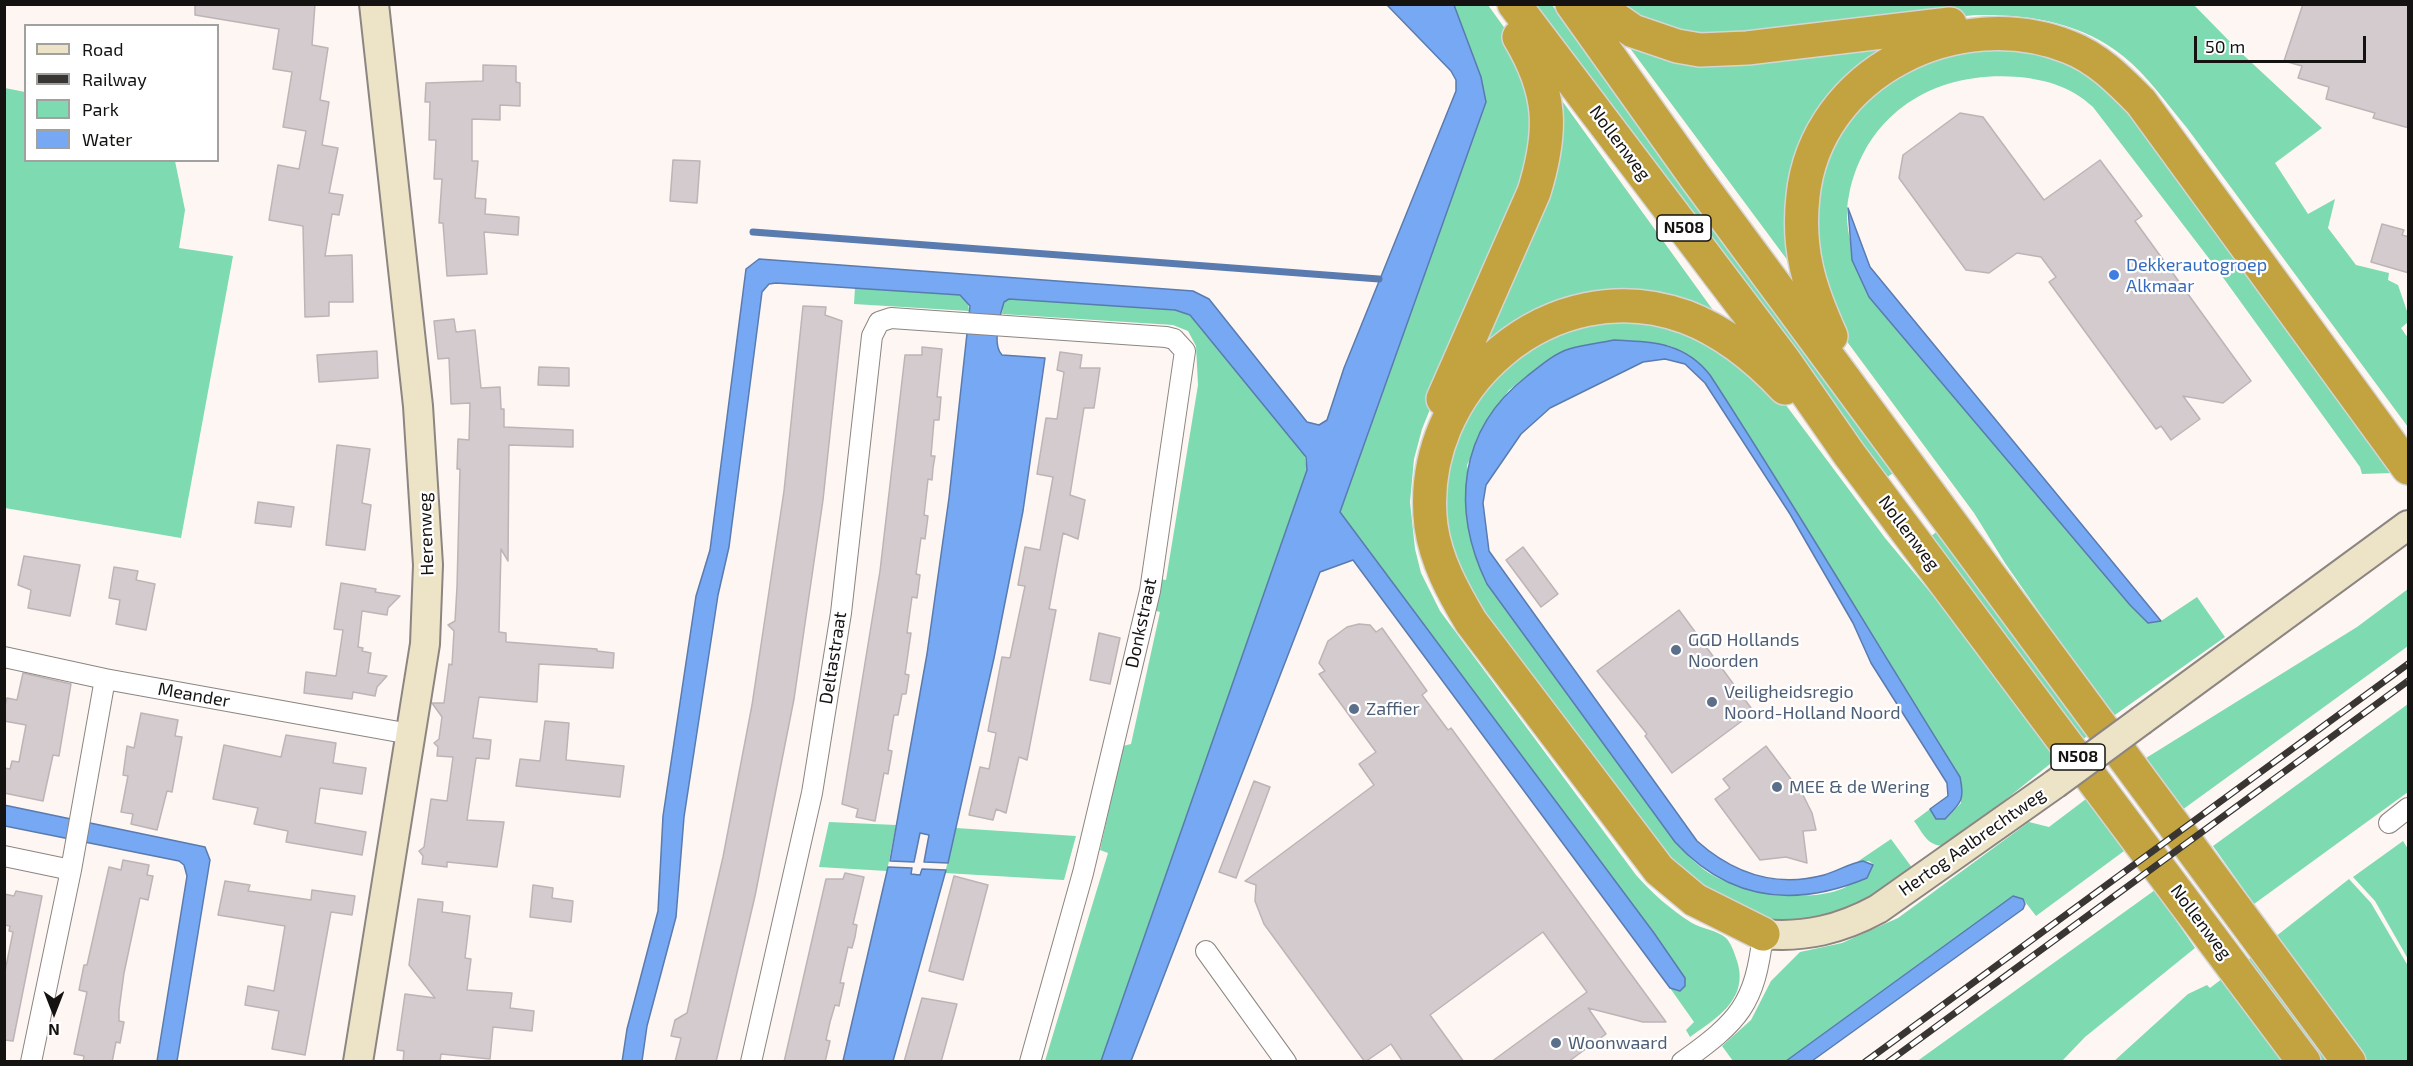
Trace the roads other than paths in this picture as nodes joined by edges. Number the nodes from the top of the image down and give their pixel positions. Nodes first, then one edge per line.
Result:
1 (374, 4) edge
2 (1499, 4) edge
3 (1514, 4) edge
4 (1572, 4) edge
5 (1594, 4) edge
6 (1015, 326) joint
7 (1858, 395) junction
8 (2409, 437) edge
9 (1849, 454) junction
10 (2409, 468) edge
11 (2409, 525) edge
12 (4, 657) edge
13 (105, 679) junction
14 (410, 734) junction
15 (2409, 808) edge
16 (2389, 823) dead end
17 (4, 856) edge
18 (71, 870) junction
19 (1763, 934) junction
20 (1206, 951) dead end
21 (31, 1062) edge
22 (358, 1062) edge
23 (751, 1062) edge
24 (1030, 1062) edge
25 (1286, 1062) edge
26 (1682, 1062) edge
27 (2304, 1062) edge
28 (2349, 1062) edge

1 - 14 street, Herenweg
2 - 19 highway
3 - 9 highway, Nollenweg / N508
4 - 7 highway, Nollenweg / N508
5 - 8 highway
6 - 23 street, Deltastraat
6 - 24 street, Donkstraat
7 - 10 highway
7 - 28 highway, Nollenweg / N508
9 - 19 highway
9 - 27 highway, Nollenweg / N508
11 - 19 street, Hertog Aalbrechtweg, bridge
12 - 13 street, Meander
13 - 14 street, Meander
13 - 18 street
14 - 22 street, Herenweg
15 - 16 street
17 - 18 street
18 - 21 street
19 - 26 street
20 - 25 street

